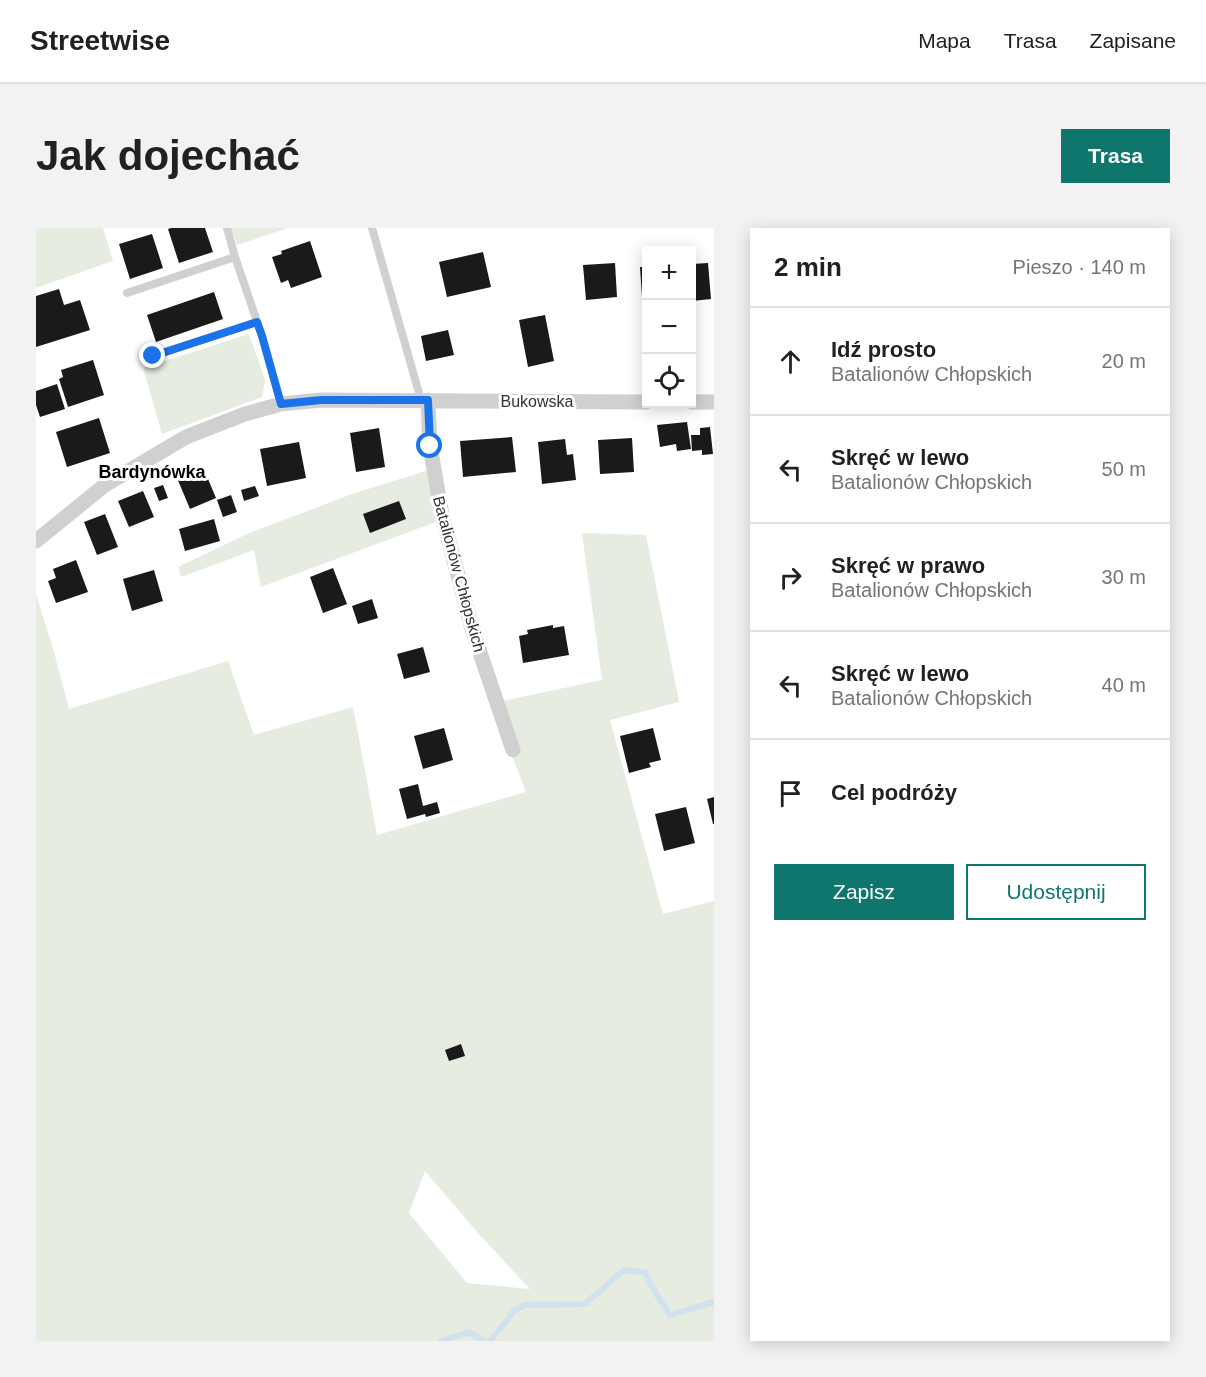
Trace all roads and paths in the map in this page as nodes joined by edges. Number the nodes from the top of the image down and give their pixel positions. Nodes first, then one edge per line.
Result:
1 (227, 228) edge
2 (372, 228) edge
3 (235, 257) junction
4 (128, 292) dead end
5 (257, 322) junction
6 (153, 356) dead end
7 (425, 400) junction
8 (642, 402) edge
9 (696, 402) edge
10 (714, 402) edge
11 (281, 404) junction
12 (36, 541) edge
13 (513, 750) dead end

1 - 3 lane
2 - 7 lane, Batalionów Chłopskich
3 - 4 lane
3 - 5 lane
5 - 6 lane
5 - 11 lane
7 - 8 street, Bukowska
7 - 11 street
7 - 13 street, Batalionów Chłopskich
9 - 10 street
11 - 12 street

